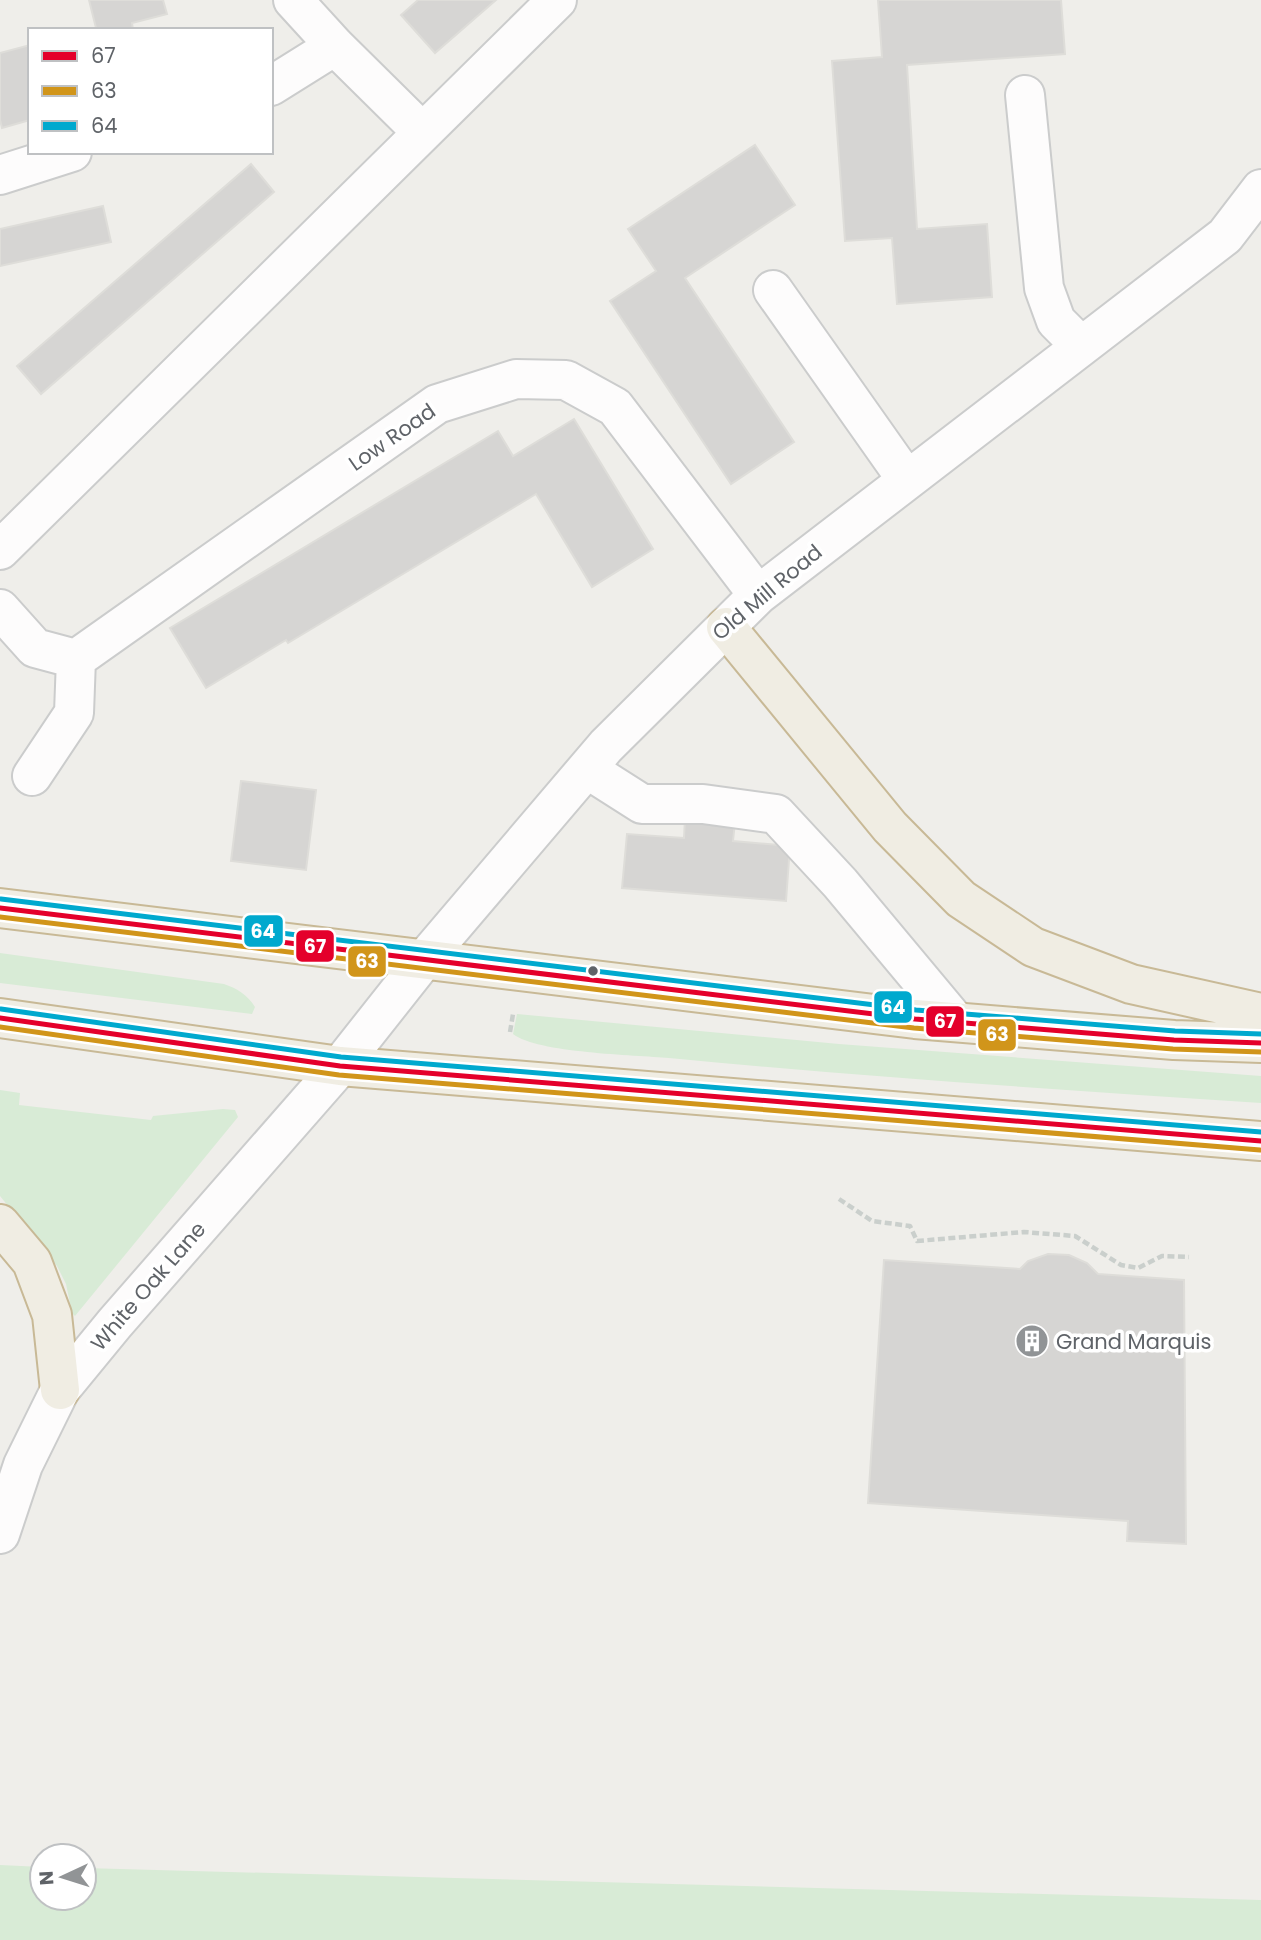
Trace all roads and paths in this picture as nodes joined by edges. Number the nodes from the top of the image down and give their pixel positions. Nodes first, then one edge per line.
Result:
1 (293, 0) edge
2 (557, 0) edge
3 (335, 46) junction
4 (273, 85) edge
5 (1025, 94) dead end
6 (422, 132) junction
7 (66, 154) edge
8 (0, 175) edge
9 (1261, 189) edge
10 (773, 290) dead end
11 (1081, 346) junction
12 (907, 480) junction
13 (0, 550) edge
14 (758, 595) junction
15 (0, 609) edge
16 (726, 627) junction
17 (76, 659) junction
18 (587, 769) junction
19 (32, 776) dead end
20 (0, 908) edge
21 (423, 961) junction
22 (1261, 1013) edge
23 (513, 1014) dead end
24 (0, 1018) edge
25 (956, 1022) junction
26 (510, 1032) dead end
27 (1261, 1044) edge
28 (340, 1066) junction
29 (1261, 1141) edge
30 (839, 1199) dead end
31 (0, 1224) edge
32 (1189, 1257) dead end
33 (60, 1390) junction
34 (0, 1534) edge

1 - 3 street
2 - 6 street
3 - 4 street
3 - 6 street
5 - 11 street
6 - 13 street
7 - 8 street
9 - 11 street, Old Mill Road
10 - 12 street
11 - 12 street, Old Mill Road
12 - 14 street, Old Mill Road
14 - 16 street, Old Mill Road
14 - 17 street, Low Road
15 - 17 street
16 - 18 street, Old Mill Road
16 - 22 highway
17 - 19 street
18 - 21 street, Old Mill Road
18 - 25 street
20 - 21 highway
21 - 25 highway
21 - 28 street, Old Mill Road
23 - 26 path
24 - 28 highway
25 - 27 highway
28 - 29 highway
28 - 33 street, White Oak Lane
30 - 32 path
31 - 33 highway
33 - 34 street, White Oak Lane

